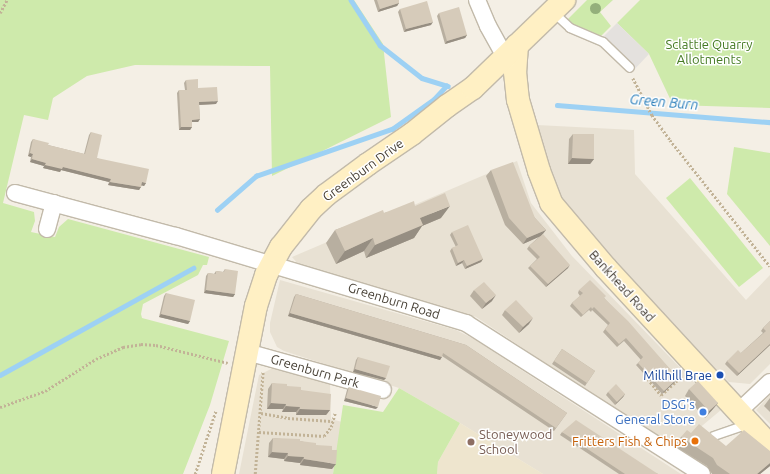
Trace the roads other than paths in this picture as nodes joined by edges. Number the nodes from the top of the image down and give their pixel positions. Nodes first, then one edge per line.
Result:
1 (477, 0) edge
2 (558, 6) edge
3 (505, 57) junction
4 (630, 68) road end
5 (518, 100) junction
6 (15, 193) dead end
7 (54, 203) junction
8 (47, 229) dead end
9 (272, 265) junction
10 (252, 359) junction
11 (770, 382) edge
12 (383, 390) dead end
13 (744, 418) junction
14 (714, 436) edge
15 (770, 446) edge
16 (223, 474) edge
17 (702, 474) edge

1 - 3 street
2 - 3 street, Greenburn Drive
2 - 4 lane
3 - 5 street, Bankhead Road
3 - 5 street, Bankhead Road
3 - 9 street, Greenburn Drive
5 - 13 street, Bankhead Road
6 - 7 street, Greenburn Road
7 - 8 street
7 - 9 street, Greenburn Road
9 - 10 street, Greenburn Drive
9 - 17 street, Greenburn Road
10 - 12 street, Greenburn Park
10 - 16 street, Greenburn Drive
11 - 13 street
13 - 14 lane
13 - 15 street, Bankhead Road

